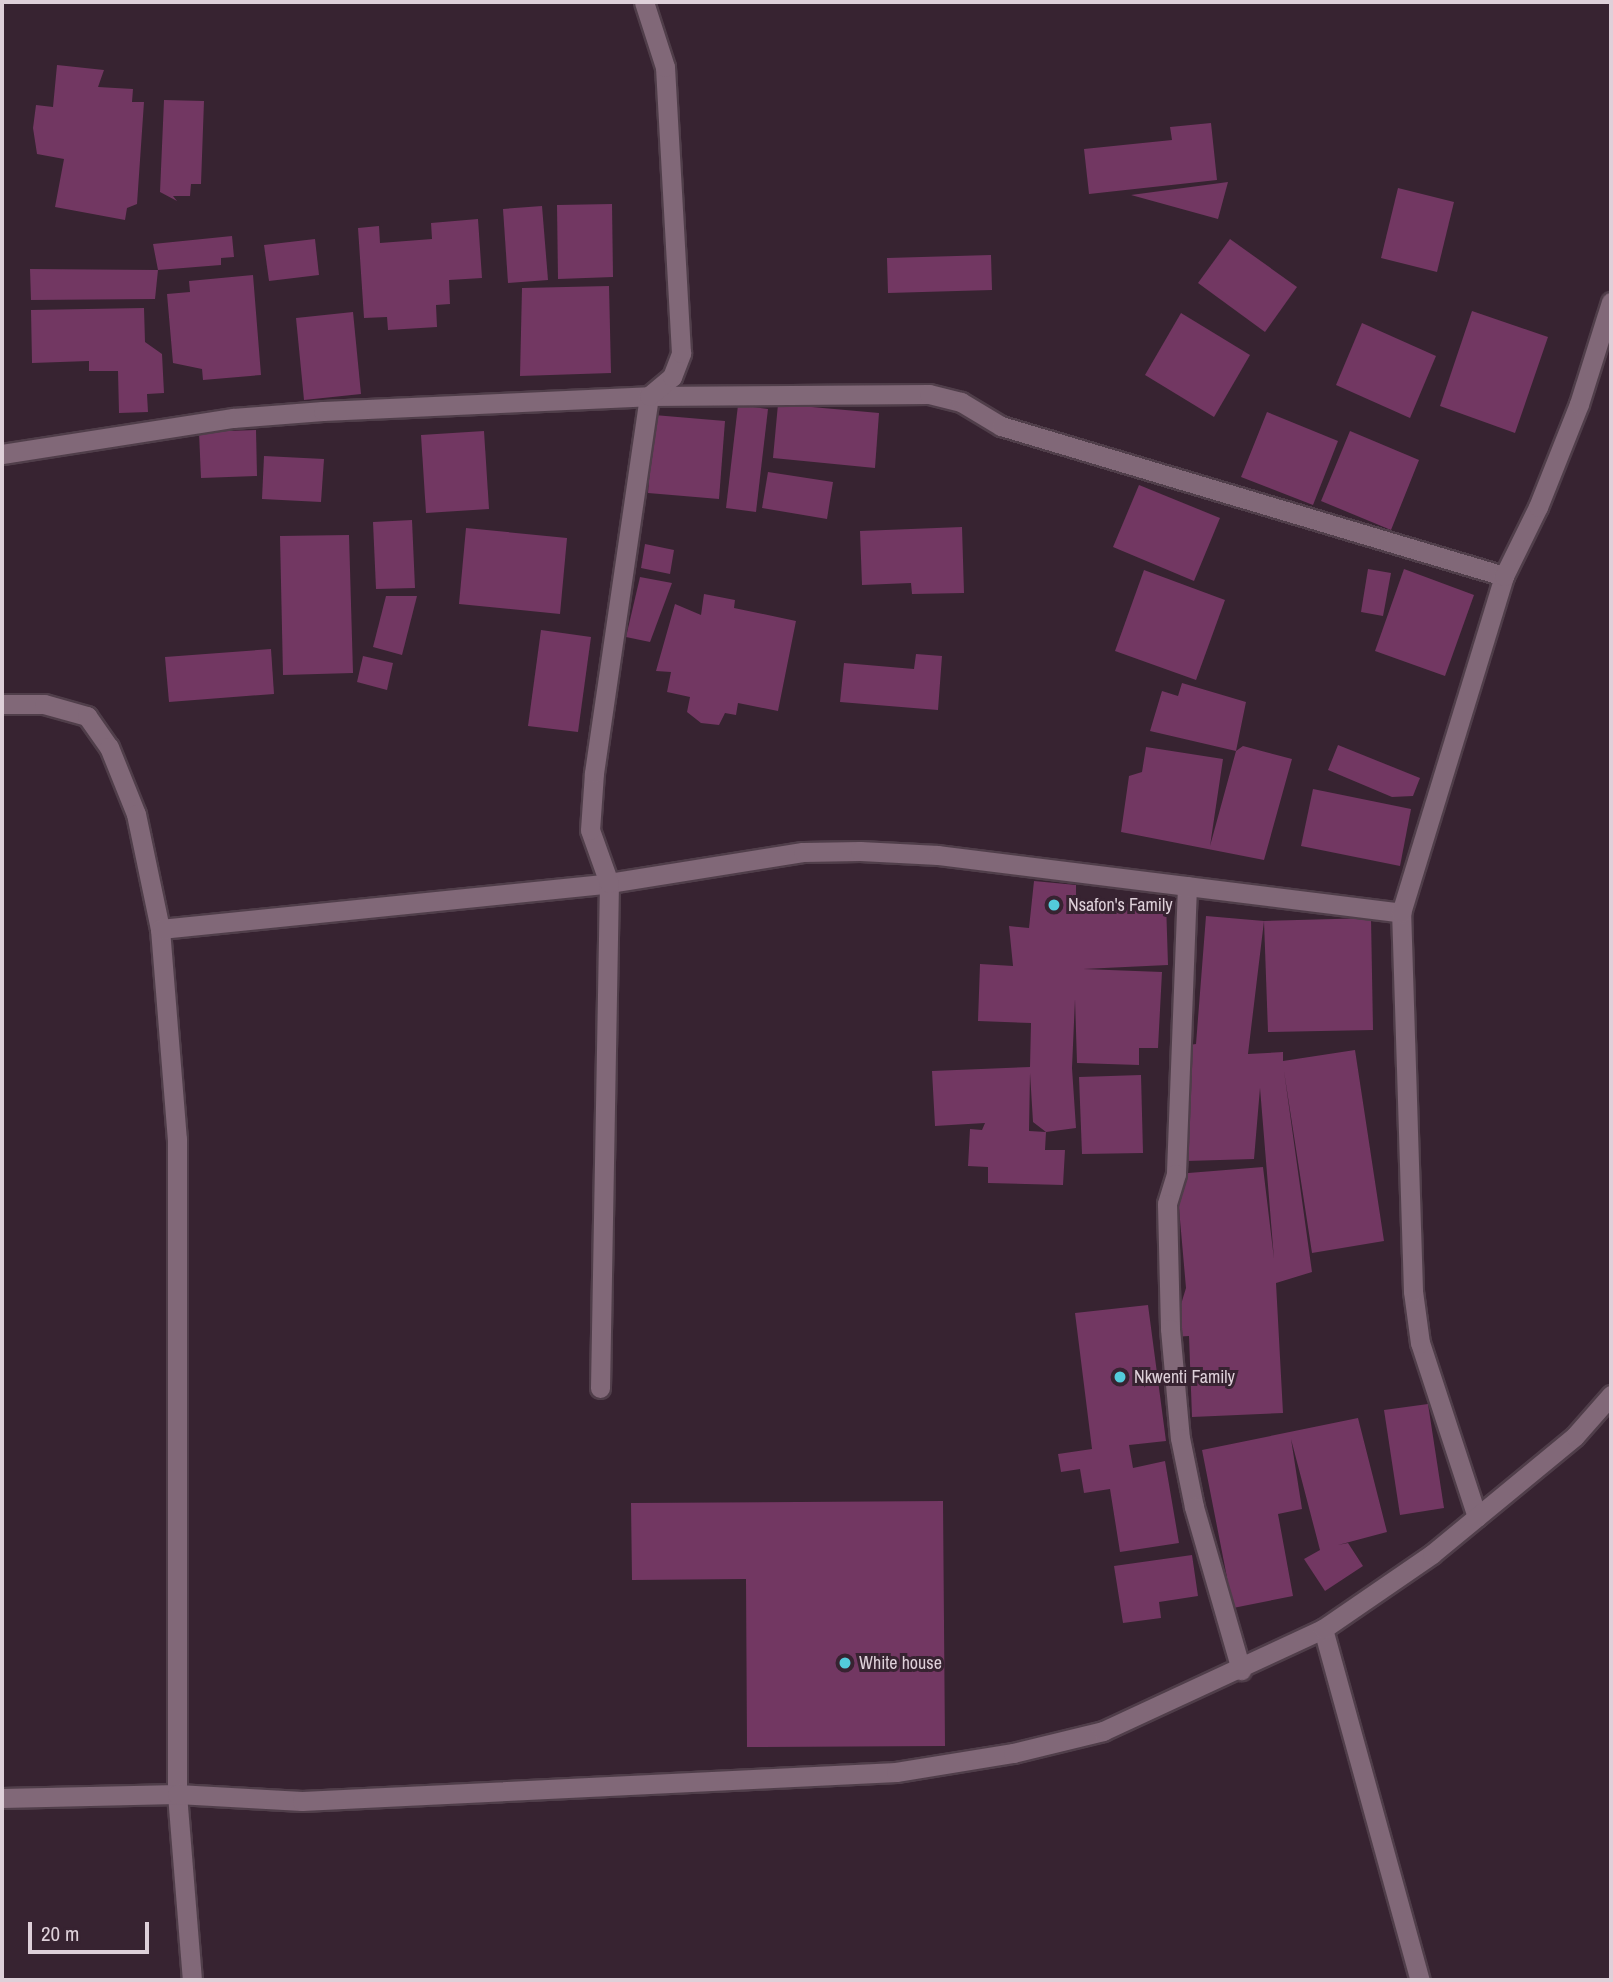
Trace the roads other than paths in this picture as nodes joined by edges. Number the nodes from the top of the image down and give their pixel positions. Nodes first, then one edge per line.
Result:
1 (644, 2) edge
2 (1611, 302) edge
3 (649, 397) junction
4 (2, 454) edge
5 (1504, 576) junction
6 (2, 704) edge
7 (608, 883) junction
8 (1187, 886) junction
9 (1401, 913) junction
10 (160, 929) junction
11 (600, 1388) dead end
12 (1611, 1395) edge
13 (1477, 1517) junction
14 (1323, 1629) junction
15 (1241, 1670) junction
16 (177, 1794) junction
17 (2, 1798) edge
18 (192, 1980) edge
19 (1420, 1980) edge

1 - 3 street
2 - 5 street
3 - 4 street
3 - 5 street
3 - 7 street
5 - 9 street
6 - 10 street
7 - 8 street
7 - 10 street
7 - 11 street
8 - 9 street
8 - 15 street
9 - 13 street
10 - 16 street
12 - 13 street
13 - 14 street
14 - 15 street
14 - 19 street
15 - 16 street
16 - 17 street
16 - 18 street

